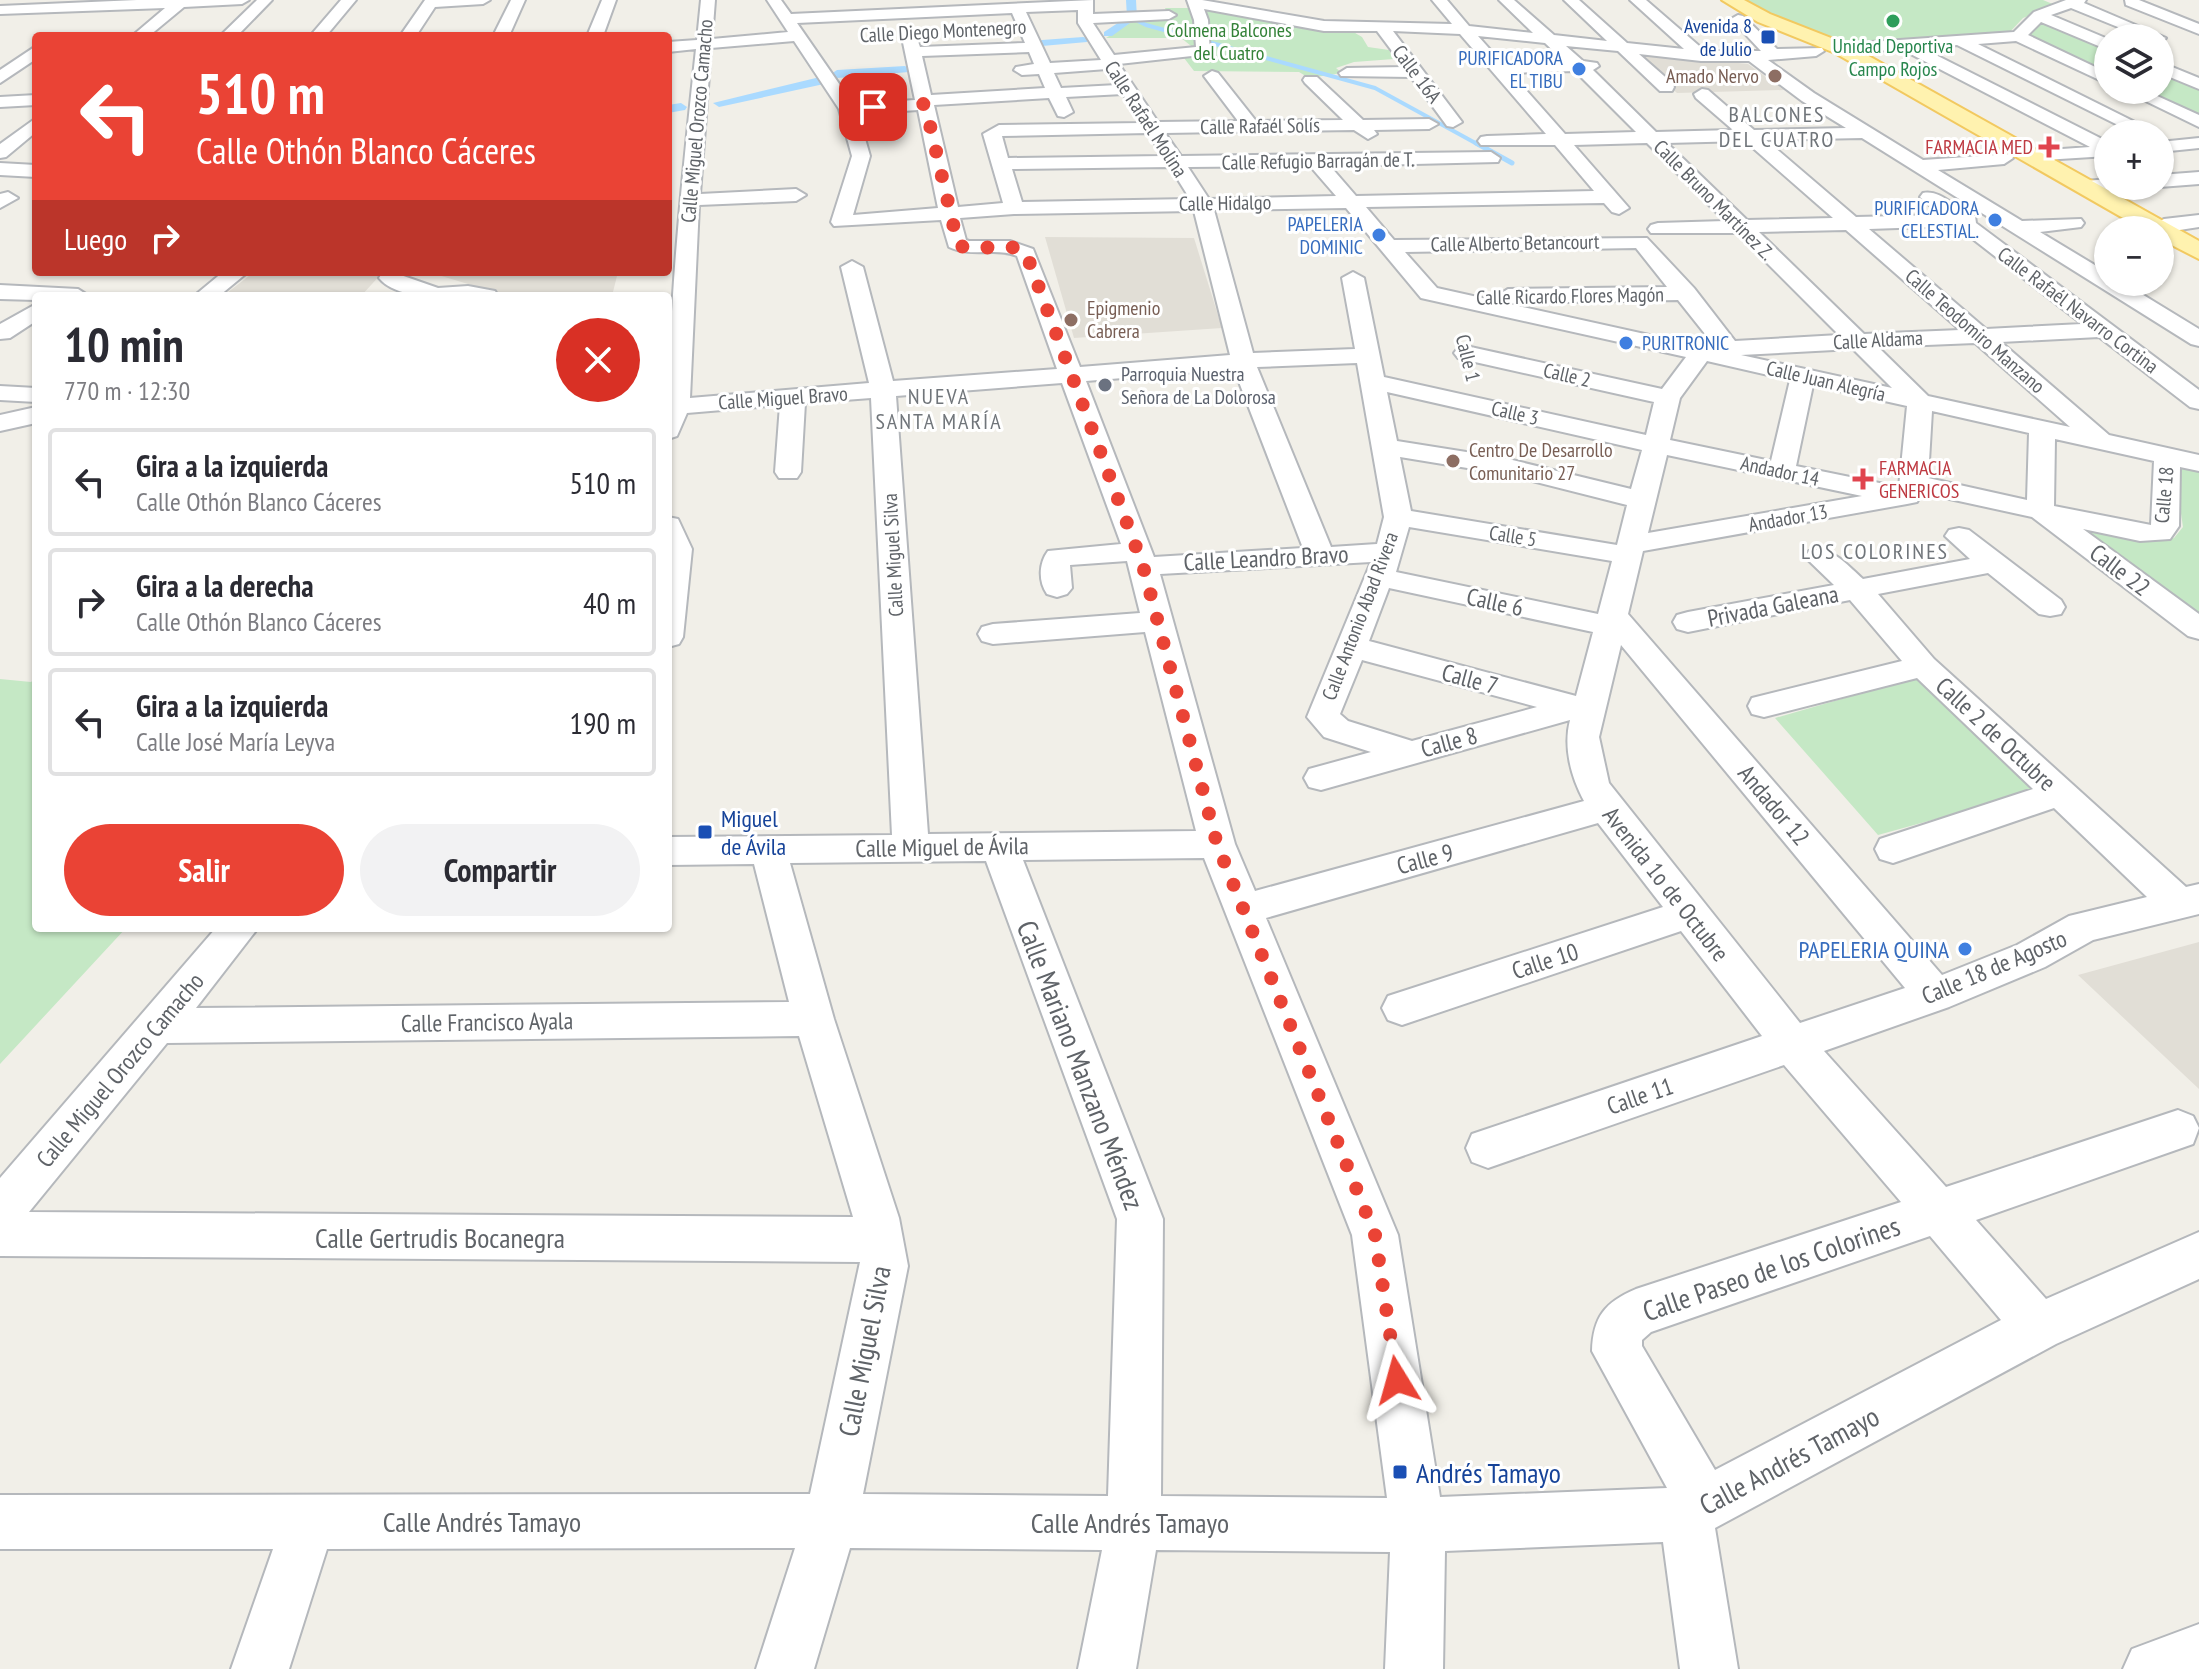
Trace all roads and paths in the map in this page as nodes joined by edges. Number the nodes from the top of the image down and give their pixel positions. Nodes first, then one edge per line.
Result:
1 (21, 0) edge
2 (242, 0) edge
3 (265, 0) edge
4 (349, 0) edge
5 (483, 0) edge
6 (518, 0) edge
7 (609, 0) edge
8 (708, 0) edge
9 (1439, 0) edge
10 (1506, 0) edge
11 (1571, 0) edge
12 (1637, 0) edge
13 (2126, 0) edge
14 (182, 1) edge
15 (432, 1) edge
16 (2075, 1) edge
17 (781, 2) edge
18 (1195, 2) edge
19 (98, 3) edge
20 (1021, 5) edge
21 (892, 7) edge
22 (1727, 8) edge
23 (1318, 10) dead end
24 (3, 11) edge
25 (1243, 13) junction
26 (1082, 14) edge
27 (1169, 15) dead end
28 (2039, 15) junction
29 (787, 19) junction
30 (1201, 20) junction
31 (75, 21) dead end
32 (2127, 24) edge
33 (1381, 26) junction
34 (2199, 29) edge
35 (1464, 31) junction
36 (145, 32) edge
37 (232, 32) edge
38 (321, 32) edge
39 (411, 32) edge
40 (503, 32) edge
41 (597, 32) edge
42 (909, 33) dead end
43 (2018, 36) junction
44 (805, 37) junction
45 (2094, 39) edge
46 (1550, 40) junction
47 (1959, 41) junction
48 (1040, 43) junction
49 (704, 44) junction
50 (1904, 44) junction
51 (672, 47) edge
52 (1622, 48) junction
53 (1842, 49) junction
54 (1816, 51) junction
55 (914, 52) junction
56 (1772, 53) junction
57 (32, 55) edge
58 (32, 56) edge
59 (1701, 56) junction
60 (1753, 56) junction
61 (0, 59) edge
62 (1110, 62) junction
63 (1623, 65) junction
64 (1579, 66) junction
65 (1044, 68) junction
66 (1496, 69) junction
67 (999, 71) dead end
68 (1415, 72) junction
69 (2094, 72) edge
70 (1347, 73) dead end
71 (2174, 73) edge
72 (2199, 75) edge
73 (1212, 76) dead end
74 (2180, 76) junction
75 (0, 78) edge
76 (1311, 80) dead end
77 (2199, 84) edge
78 (1666, 87) dead end
79 (1127, 89) junction
80 (1056, 93) junction
81 (1702, 94) dead end
82 (32, 100) edge
83 (0, 102) edge
84 (925, 102) junction
85 (2161, 104) edge
86 (848, 109) junction
87 (2121, 120) edge
88 (1453, 122) dead end
89 (2199, 122) edge
90 (1429, 124) dead end
91 (1358, 125) junction
92 (32, 126) edge
93 (1251, 126) junction
94 (1151, 127) junction
95 (1072, 128) junction
96 (1856, 133) junction
97 (1750, 136) junction
98 (1651, 138) junction
99 (1557, 140) junction
100 (2094, 143) edge
101 (2199, 143) edge
102 (2174, 144) edge
103 (2094, 151) edge
104 (0, 153) edge
105 (2034, 157) junction
106 (2004, 158) junction
107 (1395, 160) junction
108 (1316, 161) junction
109 (1174, 162) junction
110 (1001, 164) junction
111 (1917, 166) junction
112 (0, 169) edge
113 (32, 171) edge
114 (692, 174) junction
115 (672, 175) edge
116 (2199, 178) edge
117 (0, 180) edge
118 (2174, 180) edge
119 (32, 182) edge
120 (2094, 185) edge
121 (796, 195) dead end
122 (0, 196) edge
123 (1609, 197) junction
124 (2114, 200) edge
125 (1351, 201) junction
126 (0, 202) edge
127 (1202, 203) junction
128 (680, 208) edge
129 (1014, 208) junction
130 (949, 213) junction
131 (2103, 216) edge
132 (2117, 216) edge
133 (2133, 216) edge
134 (1628, 218) dead end
135 (1961, 220) junction
136 (2199, 221) edge
137 (1851, 223) junction
138 (2013, 223) junction
139 (2074, 223) dead end
140 (1741, 227) junction
141 (2199, 228) edge
142 (2174, 231) edge
143 (2174, 233) edge
144 (1649, 236) junction
145 (2174, 242) edge
146 (1389, 246) junction
147 (2174, 248) edge
148 (2174, 251) edge
149 (2199, 251) edge
150 (2199, 264) edge
151 (852, 267) dead end
152 (2199, 272) edge
153 (232, 276) edge
154 (391, 276) edge
155 (394, 276) edge
156 (1353, 278) dead end
157 (0, 292) edge
158 (210, 292) edge
159 (377, 292) edge
160 (423, 292) edge
161 (1686, 293) junction
162 (32, 294) edge
163 (1456, 304) junction
164 (32, 315) edge
165 (2103, 330) junction
166 (1980, 336) junction
167 (8, 337) edge
168 (2199, 339) edge
169 (1857, 341) junction
170 (1716, 350) junction
171 (1466, 353) junction
172 (1243, 361) junction
173 (1371, 368) junction
174 (1069, 375) junction
175 (1803, 377) junction
176 (2199, 378) edge
177 (2170, 380) junction
178 (883, 390) junction
179 (0, 393) edge
180 (32, 395) edge
181 (793, 396) junction
182 (1668, 398) junction
183 (1920, 402) junction
184 (2199, 402) edge
185 (1480, 405) junction
186 (677, 406) junction
187 (32, 416) edge
188 (672, 420) edge
189 (0, 423) edge
190 (2042, 429) junction
191 (32, 439) edge
192 (0, 442) edge
193 (2102, 442) junction
194 (1656, 445) junction
195 (1385, 447) junction
196 (2167, 456) junction
197 (2199, 463) edge
198 (1782, 471) junction
199 (788, 472) dead end
200 (1908, 492) junction
201 (1642, 500) junction
202 (2040, 510) junction
203 (1398, 517) junction
204 (672, 535) edge
205 (1959, 536) dead end
206 (1629, 550) junction
207 (1320, 555) junction
208 (1819, 557) dead end
209 (1141, 559) junction
210 (1992, 563) junction
211 (1384, 564) junction
212 (1057, 588) dead end
213 (1858, 590) junction
214 (672, 602) edge
215 (2050, 607) dead end
216 (1158, 621) junction
217 (1612, 621) junction
218 (1688, 622) dead end
219 (2199, 629) edge
220 (993, 634) dead end
221 (1352, 647) junction
222 (1923, 666) junction
223 (1764, 706) dead end
224 (1583, 709) junction
225 (1412, 753) junction
226 (1321, 778) dead end
227 (2059, 793) junction
228 (1606, 808) junction
229 (1217, 844) junction
230 (999, 846) junction
231 (911, 848) junction
232 (768, 849) junction
233 (1893, 849) dead end
234 (672, 851) edge
235 (2189, 902) edge
236 (1244, 909) junction
237 (1687, 914) junction
238 (236, 932) edge
239 (1935, 995) junction
240 (1402, 1008) dead end
241 (814, 1019) junction
242 (159, 1026) junction
243 (1792, 1044) junction
244 (2178, 1130) dead end
245 (1488, 1148) dead end
246 (1935, 1211) junction
247 (0, 1212) edge
248 (0, 1234) edge
249 (881, 1240) junction
250 (2197, 1260) edge
251 (2039, 1327) junction
252 (1696, 1509) junction
253 (831, 1521) junction
254 (309, 1522) junction
255 (1134, 1522) junction
256 (1418, 1525) junction
257 (4, 1530) edge
258 (2199, 1653) edge
259 (260, 1669) edge
260 (785, 1669) edge
261 (1107, 1669) edge
262 (1414, 1669) edge
263 (1709, 1669) edge
264 (2152, 1669) edge

1 - 24 street
2 - 14 street
3 - 37 street
4 - 38 street
5 - 15 street
6 - 40 street
7 - 41 street
8 - 49 street, Calle Miguel Orozco Camacho
9 - 35 street
10 - 46 street, Calle Bruno Martínez Z.
11 - 52 street
12 - 59 street
13 - 34 street
14 - 19 street
14 - 36 street
15 - 39 street
16 - 28 street
16 - 32 street
17 - 29 street
18 - 25 street
18 - 30 street
19 - 24 street
19 - 31 street
20 - 21 street
20 - 26 street
20 - 48 street
21 - 29 street
22 - 53 main road
22 - 54 main road
22 - 56 street
23 - 25 street
25 - 30 street
25 - 33 street
26 - 27 street
26 - 62 street, Calle Rafaél Molina
28 - 43 street
28 - 45 street
29 - 44 street
30 - 62 street
33 - 35 street
33 - 68 street, Calle 16A
35 - 46 street
35 - 66 street
42 - 55 street
43 - 47 street
43 - 69 street
44 - 49 street
44 - 86 street
46 - 52 street
46 - 64 street, Calle Bruno Martínez Z.
47 - 50 street
47 - 87 street
48 - 55 street
48 - 65 street
49 - 51 street
49 - 114 street, Calle Miguel Orozco Camacho
50 - 53 street
50 - 100 street
52 - 59 street
52 - 63 street
53 - 105 main road
54 - 56 street
54 - 106 main road
55 - 84 street
56 - 60 street
57 - 61 street
58 - 75 street
59 - 60 street
60 - 96 street, Calle Rafaél Navarro Cortina
62 - 65 street
62 - 79 street, Calle Rafaél Molina
63 - 64 street
63 - 78 street
64 - 66 street
64 - 98 street, Calle Bruno Martínez Z.
65 - 67 street
65 - 80 street
66 - 99 street
68 - 70 street
68 - 88 street, Calle 16A
71 - 74 street
72 - 74 street
73 - 93 street
74 - 77 street
76 - 91 street
79 - 80 street
79 - 94 street, Calle Rafaél Molina
80 - 84 street
80 - 95 street
81 - 97 street, Calle Teodomiro Manzano
82 - 83 street
84 - 86 street
84 - 130 street
85 - 89 street
86 - 130 street, Calle Hidalgo
90 - 91 street, Calle Rafaél Solís
91 - 93 street, Calle Rafaél Solís
91 - 107 street
92 - 104 street
93 - 94 street, Calle Rafaél Solís
94 - 95 street, Calle Rafaél Solís
94 - 109 street, Calle Rafaél Molina
95 - 110 street, Calle Rafaél Solís
96 - 97 street
96 - 111 street, Calle Rafaél Navarro Cortina
96 - 135 street, Calle Rafaél Navarro Cortina
97 - 98 street
97 - 137 street, Calle Teodomiro Manzano
98 - 99 street
98 - 140 street, Calle Bruno Martínez Z.
99 - 107 street, Calle Refugio Barragán de T.
99 - 123 street
101 - 102 street
103 - 105 street
105 - 120 main road
106 - 111 street
106 - 131 main road
106 - 132 main road
107 - 108 street, Calle Refugio Barragán de T.
108 - 109 street, Calle Refugio Barragán de T.
108 - 125 street
109 - 110 street, Calle Refugio Barragán de T.
109 - 127 street, Calle Rafaél Molina
110 - 129 street
111 - 138 street, Calle Rafaél Navarro Cortina
112 - 113 street
114 - 115 street
114 - 128 street, Calle Miguel Orozco Camacho
116 - 118 street
117 - 119 street
121 - 128 street
122 - 126 street
123 - 125 street, Calle Hidalgo
123 - 134 street
124 - 133 main road
125 - 127 street, Calle Hidalgo
125 - 146 street
127 - 129 street, Calle Hidalgo
127 - 172 street, Calle Rafaél Molina
128 - 186 street, Calle Miguel Orozco Camacho
129 - 130 street, Calle Hidalgo
130 - 174 street
135 - 137 street, Calle Alberto Betancourt
135 - 138 street, Calle Alberto Betancourt
135 - 165 street, Calle Rafaél Navarro Cortina
136 - 142 street
137 - 140 street, Calle Alberto Betancourt
137 - 166 street, Calle Teodomiro Manzano
138 - 139 street, Calle Alberto Betancourt
138 - 168 street, Calle Rafaél Navarro Cortina
140 - 144 street, Calle Alberto Betancourt
140 - 169 street, Calle Bruno Martínez Z.
141 - 143 street
144 - 146 street, Calle Alberto Betancourt
144 - 161 street
145 - 149 main road
146 - 163 street
147 - 150 main road
148 - 152 main road
151 - 178 street, Calle Miguel Silva
153 - 158 street
154 - 159 street
155 - 160 street
156 - 173 street, Calle Antonio Abad Rivera
157 - 162 street
161 - 163 street, Calle Ricardo Flores Magón
161 - 170 street
163 - 170 street, Calle Juan Alegría
163 - 171 street, Calle 1
164 - 167 street
165 - 166 street, Calle Aldama
165 - 177 street, Calle Rafaél Navarro Cortina
166 - 169 street, Calle Aldama
166 - 193 street, Calle Teodomiro Manzano
169 - 170 street, Calle Aldama
169 - 183 street, Calle Bruno Martínez Z.
170 - 175 street, Calle Juan Alegría
170 - 182 street, Avenida 1o de Octubre
171 - 182 street, Calle 2
171 - 185 street, Calle 1
172 - 173 street, Calle Miguel Bravo
172 - 174 street, Calle Miguel Bravo
172 - 207 street, Calle Rafaél Molina
173 - 185 street, Calle 3
173 - 195 street, Calle Antonio Abad Rivera
174 - 178 street, Calle Miguel Bravo
174 - 209 street
175 - 183 street, Calle Juan Alegría
175 - 198 street
176 - 177 street
177 - 184 street, Calle Rafaél Navarro Cortina
178 - 181 street, Calle Miguel Bravo
178 - 231 street, Calle Miguel Silva
179 - 180 street
181 - 186 street, Calle Miguel Bravo
181 - 199 street
182 - 194 street, Avenida 1o de Octubre
183 - 190 street, Calle Juan Alegría
183 - 200 street
185 - 194 street, Calle 3
186 - 188 street, Calle Miguel Orozco Camacho
187 - 189 street
190 - 193 street, Calle Juan Alegría
190 - 202 street
191 - 192 street
193 - 196 street, Calle Juan Alegría
194 - 198 street, Andador 14
194 - 201 street, Avenida 1o de Octubre
195 - 201 street
195 - 203 street, Calle Antonio Abad Rivera
196 - 197 street, Calle Juan Alegría
196 - 202 street, Calle 18
198 - 200 street, Andador 14
200 - 202 street, Andador 13
200 - 206 street, Andador 13
201 - 206 street, Avenida 1o de Octubre
202 - 219 street, Calle 22
203 - 206 street, Calle 5
203 - 211 street, Calle Antonio Abad Rivera
204 - 214 street
205 - 210 street
206 - 217 street, Avenida 1o de Octubre
207 - 209 street, Calle Leandro Bravo
207 - 211 street, Calle Leandro Bravo
208 - 213 street, Calle 2 de Octubre
209 - 212 street, Calle Leandro Bravo
209 - 216 street
210 - 213 street, Privada Galeana
210 - 215 street
211 - 217 street, Calle 6
211 - 221 street, Calle Antonio Abad Rivera
213 - 218 street, Privada Galeana
213 - 222 street, Calle 2 de Octubre
216 - 220 street
216 - 229 street
217 - 224 street, Avenida 1o de Octubre
217 - 239 street, Andador 12
221 - 224 street, Calle 7
221 - 225 street, Calle Antonio Abad Rivera
222 - 223 street
222 - 227 street, Calle 2 de Octubre
224 - 225 street, Calle 8
224 - 228 street, Avenida 1o de Octubre
225 - 226 street, Calle 8
227 - 233 street
227 - 235 street, Calle 2 de Octubre
228 - 236 street, Calle 9
228 - 237 street, Avenida 1o de Octubre
229 - 230 street, Calle Miguel de Ávila
229 - 236 street
230 - 231 street, Calle Miguel de Ávila
230 - 255 street, Calle Mariano Manzano Méndez
231 - 232 street, Calle Miguel de Ávila
232 - 234 street, Calle Miguel de Ávila
232 - 241 street, Calle Miguel Silva
235 - 239 street, Calle 18 de Agosto
236 - 256 street
237 - 240 street, Calle 10
237 - 243 street, Avenida 1o de Octubre
238 - 242 street, Calle Miguel Orozco Camacho
239 - 243 street, Calle 18 de Agosto
241 - 242 street, Calle Francisco Ayala
241 - 249 street, Calle Miguel Silva
242 - 247 street, Calle Miguel Orozco Camacho
243 - 245 street, Calle 11
243 - 246 street, Avenida 1o de Octubre
244 - 246 street, Calle Paseo de los Colorines
246 - 251 street, Avenida 1o de Octubre
246 - 252 street, Calle Paseo de los Colorines
248 - 249 street, Calle Gertrudis Bocanegra
249 - 253 street, Calle Miguel Silva
250 - 251 street, Calle Andrés Tamayo
251 - 252 street, Calle Andrés Tamayo
252 - 256 street, Calle Andrés Tamayo
252 - 263 street
253 - 254 street, Calle Andrés Tamayo
253 - 255 street, Calle Andrés Tamayo
253 - 260 street, Calle Miguel Silva
254 - 257 street, Calle Andrés Tamayo
254 - 259 street
255 - 256 street, Calle Andrés Tamayo
255 - 261 street, Calle Mariano Manzano Méndez
256 - 262 street
258 - 264 street

